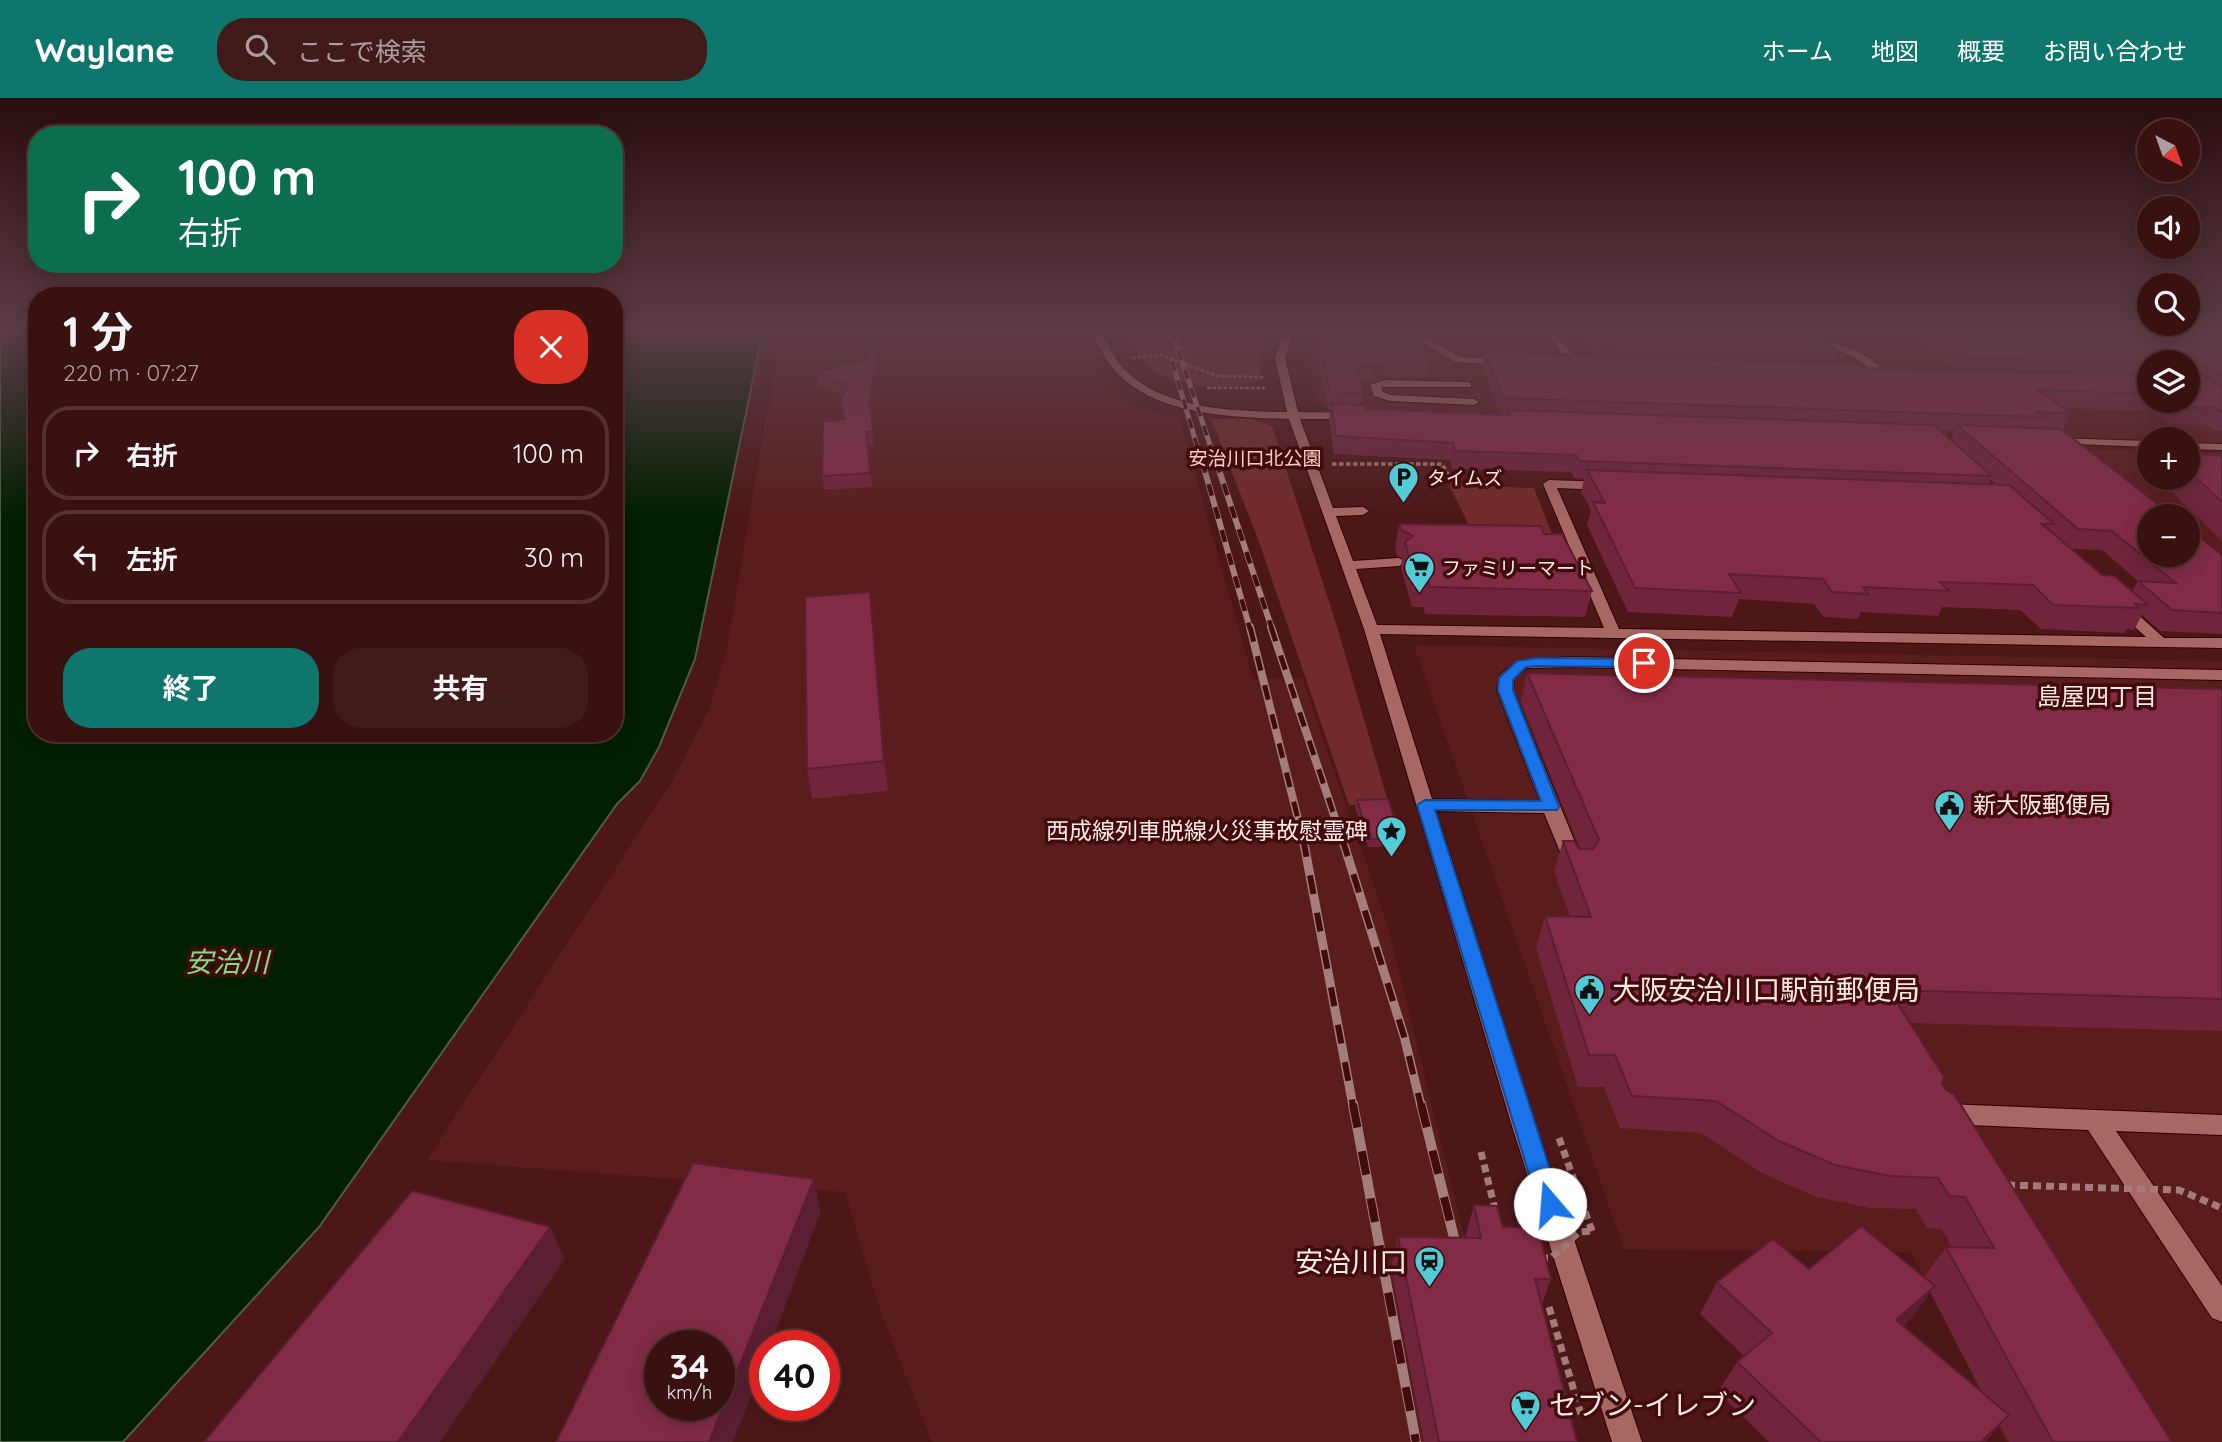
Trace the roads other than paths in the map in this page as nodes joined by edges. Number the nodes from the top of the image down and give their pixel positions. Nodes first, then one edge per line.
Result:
1 (1154, 394) edge
2 (1288, 394) edge
3 (1378, 394) edge
4 (1471, 394) edge
5 (1292, 414) junction
6 (1364, 417) edge
7 (2040, 440) edge
8 (2137, 444) edge
9 (2200, 446) edge
10 (2222, 447) edge
11 (1618, 487) edge
12 (1363, 511) dead end
13 (1328, 512) junction
14 (1399, 562) dead end
15 (1348, 565) junction
16 (2108, 595) edge
17 (1371, 629) junction
18 (1559, 631) junction
19 (1613, 631) junction
20 (2159, 642) junction
21 (2222, 643) edge
22 (1570, 662) junction
23 (2215, 675) edge
24 (2222, 688) edge
25 (1425, 805) junction
26 (1551, 807) junction
27 (1577, 872) edge
28 (1936, 1114) edge
29 (2095, 1120) junction
30 (2222, 1125) edge
31 (2222, 1309) edge
32 (1627, 1442) edge

1 - 5 street
2 - 5 street
3 - 4 street
5 - 6 street
5 - 13 street
7 - 8 street
9 - 10 street
11 - 19 street
12 - 13 street
13 - 15 street
14 - 15 street
15 - 17 street
16 - 20 street
17 - 18 street
17 - 25 street
18 - 19 street
18 - 22 street
19 - 20 street
20 - 21 street
22 - 23 street
22 - 26 street
23 - 24 street
25 - 26 street
25 - 32 street
26 - 27 street
28 - 29 street
29 - 30 street
29 - 31 street

